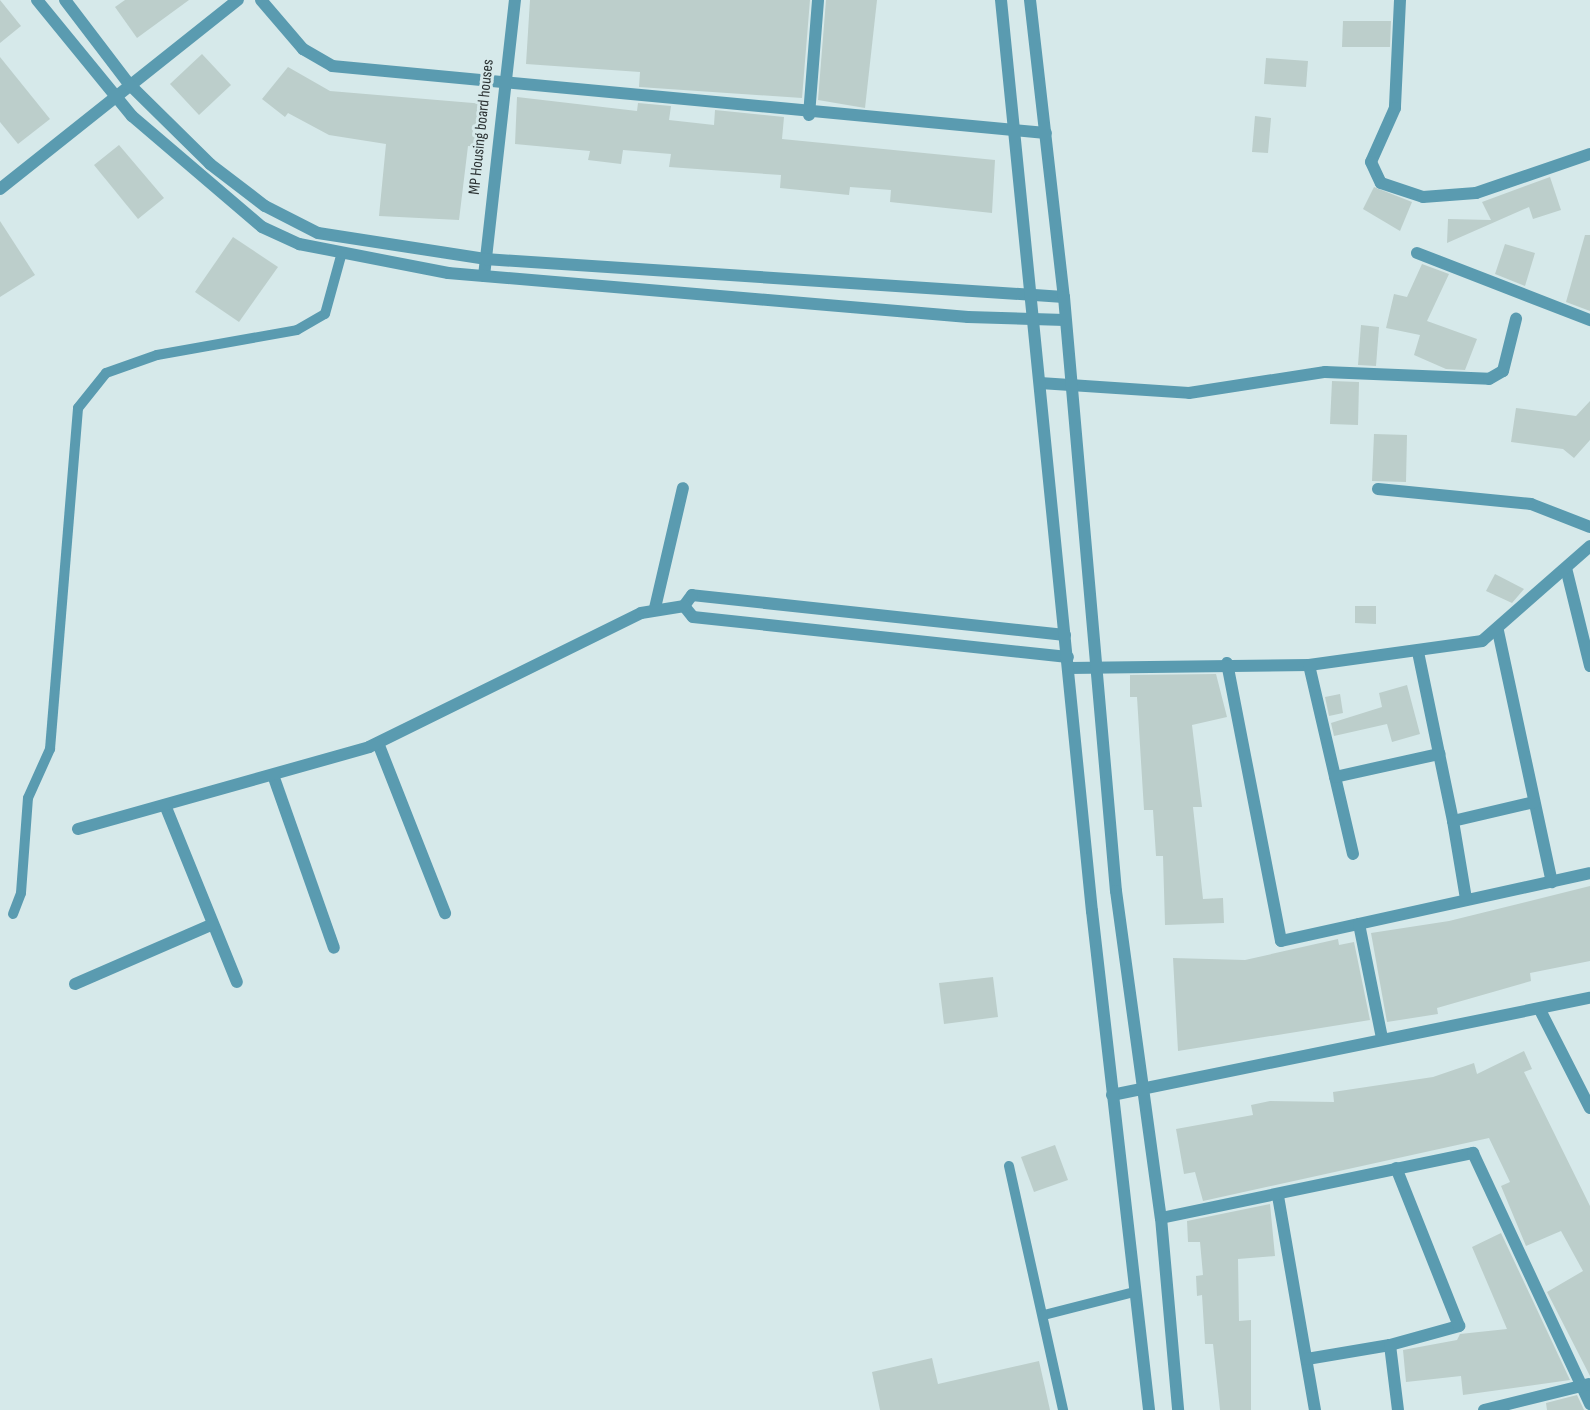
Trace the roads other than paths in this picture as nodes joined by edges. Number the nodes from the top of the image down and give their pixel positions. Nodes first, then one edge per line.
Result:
1 (38, 0) edge
2 (66, 0) edge
3 (238, 0) edge
4 (261, 0) edge
5 (515, 0) edge
6 (818, 0) edge
7 (1001, 0) edge
8 (1030, 0) edge
9 (1400, 0) edge
10 (503, 82) junction
11 (129, 84) junction
12 (116, 94) junction
13 (809, 115) junction
14 (1016, 132) junction
15 (1046, 133) junction
16 (1590, 154) edge
17 (0, 189) edge
18 (1417, 253) dead end
19 (341, 256) junction
20 (485, 259) junction
21 (484, 276) junction
22 (1033, 296) junction
23 (1064, 297) junction
24 (1516, 319) dead end
25 (1034, 320) junction
26 (1065, 320) junction
27 (1590, 320) edge
28 (1040, 383) junction
29 (1069, 383) junction
30 (683, 488) dead end
31 (1378, 489) dead end
32 (1590, 527) edge
33 (1590, 546) edge
34 (1566, 568) junction
35 (684, 606) junction
36 (655, 608) junction
37 (1498, 631) junction
38 (1065, 635) junction
39 (1418, 652) junction
40 (1068, 662) junction
41 (1227, 663) junction
42 (1093, 665) junction
43 (1309, 665) junction
44 (1590, 666) edge
45 (378, 743) junction
46 (1439, 754) junction
47 (273, 775) junction
48 (1335, 777) junction
49 (1534, 802) junction
50 (165, 805) junction
51 (1453, 821) junction
52 (78, 829) dead end
53 (1353, 854) dead end
54 (1590, 873) edge
55 (1552, 882) junction
56 (1466, 899) junction
57 (445, 913) dead end
58 (12, 915) dead end
59 (213, 924) junction
60 (1359, 924) junction
61 (334, 948) dead end
62 (237, 982) dead end
63 (75, 984) dead end
64 (1590, 998) edge
65 (1540, 1010) junction
66 (1382, 1038) junction
67 (1140, 1089) junction
68 (1112, 1095) junction
69 (1590, 1108) edge
70 (1009, 1166) dead end
71 (1396, 1168) junction
72 (1278, 1196) junction
73 (1161, 1218) junction
74 (1134, 1292) junction
75 (1044, 1315) junction
76 (1390, 1346) junction
77 (1307, 1359) junction
78 (1586, 1385) edge
79 (1590, 1404) edge
80 (1063, 1410) edge
81 (1149, 1410) edge
82 (1178, 1410) edge
83 (1315, 1410) edge
84 (1398, 1410) edge
85 (1484, 1410) edge

1 - 12 street
2 - 11 street
3 - 11 street
4 - 10 street
5 - 10 street, MP Housing board houses
6 - 13 street
7 - 14 street
8 - 15 street
9 - 16 street
10 - 13 street
10 - 20 street, MP Housing board houses
11 - 12 street
11 - 20 street
12 - 17 street
12 - 19 street
13 - 14 street
14 - 15 street
14 - 22 street
15 - 23 street
18 - 27 street
19 - 21 street
19 - 58 lane
20 - 21 street, MP Housing board houses
20 - 22 street
21 - 25 street
22 - 23 street
22 - 25 street
23 - 26 street
24 - 29 street
25 - 26 street
25 - 28 street
26 - 29 street
28 - 29 street
28 - 38 street
29 - 42 street
30 - 36 street
31 - 32 street
33 - 34 street
34 - 37 street
34 - 44 street
35 - 36 street
35 - 38 street
35 - 40 street
36 - 45 street
37 - 39 street
37 - 49 street
38 - 40 street
39 - 43 street
39 - 46 street
40 - 42 street
40 - 68 street
41 - 42 street
41 - 43 street
41 - 60 street
42 - 67 street
43 - 48 street
45 - 47 street
45 - 57 street
46 - 48 street
46 - 51 street
47 - 50 street
47 - 61 street
48 - 53 street
49 - 51 street
49 - 55 street
50 - 52 street
50 - 59 street
51 - 56 street
54 - 55 street
55 - 56 street
56 - 60 street
59 - 62 street
59 - 63 street
60 - 66 street
64 - 65 street
65 - 66 street
65 - 69 street
66 - 67 street
67 - 68 street
67 - 73 street
68 - 74 street
70 - 75 lane
71 - 72 street
71 - 76 street
71 - 78 street
72 - 73 street
72 - 77 street
73 - 82 street
74 - 75 lane
74 - 81 street
75 - 80 lane
76 - 77 street
76 - 84 street
77 - 83 street
78 - 79 street
78 - 85 street

